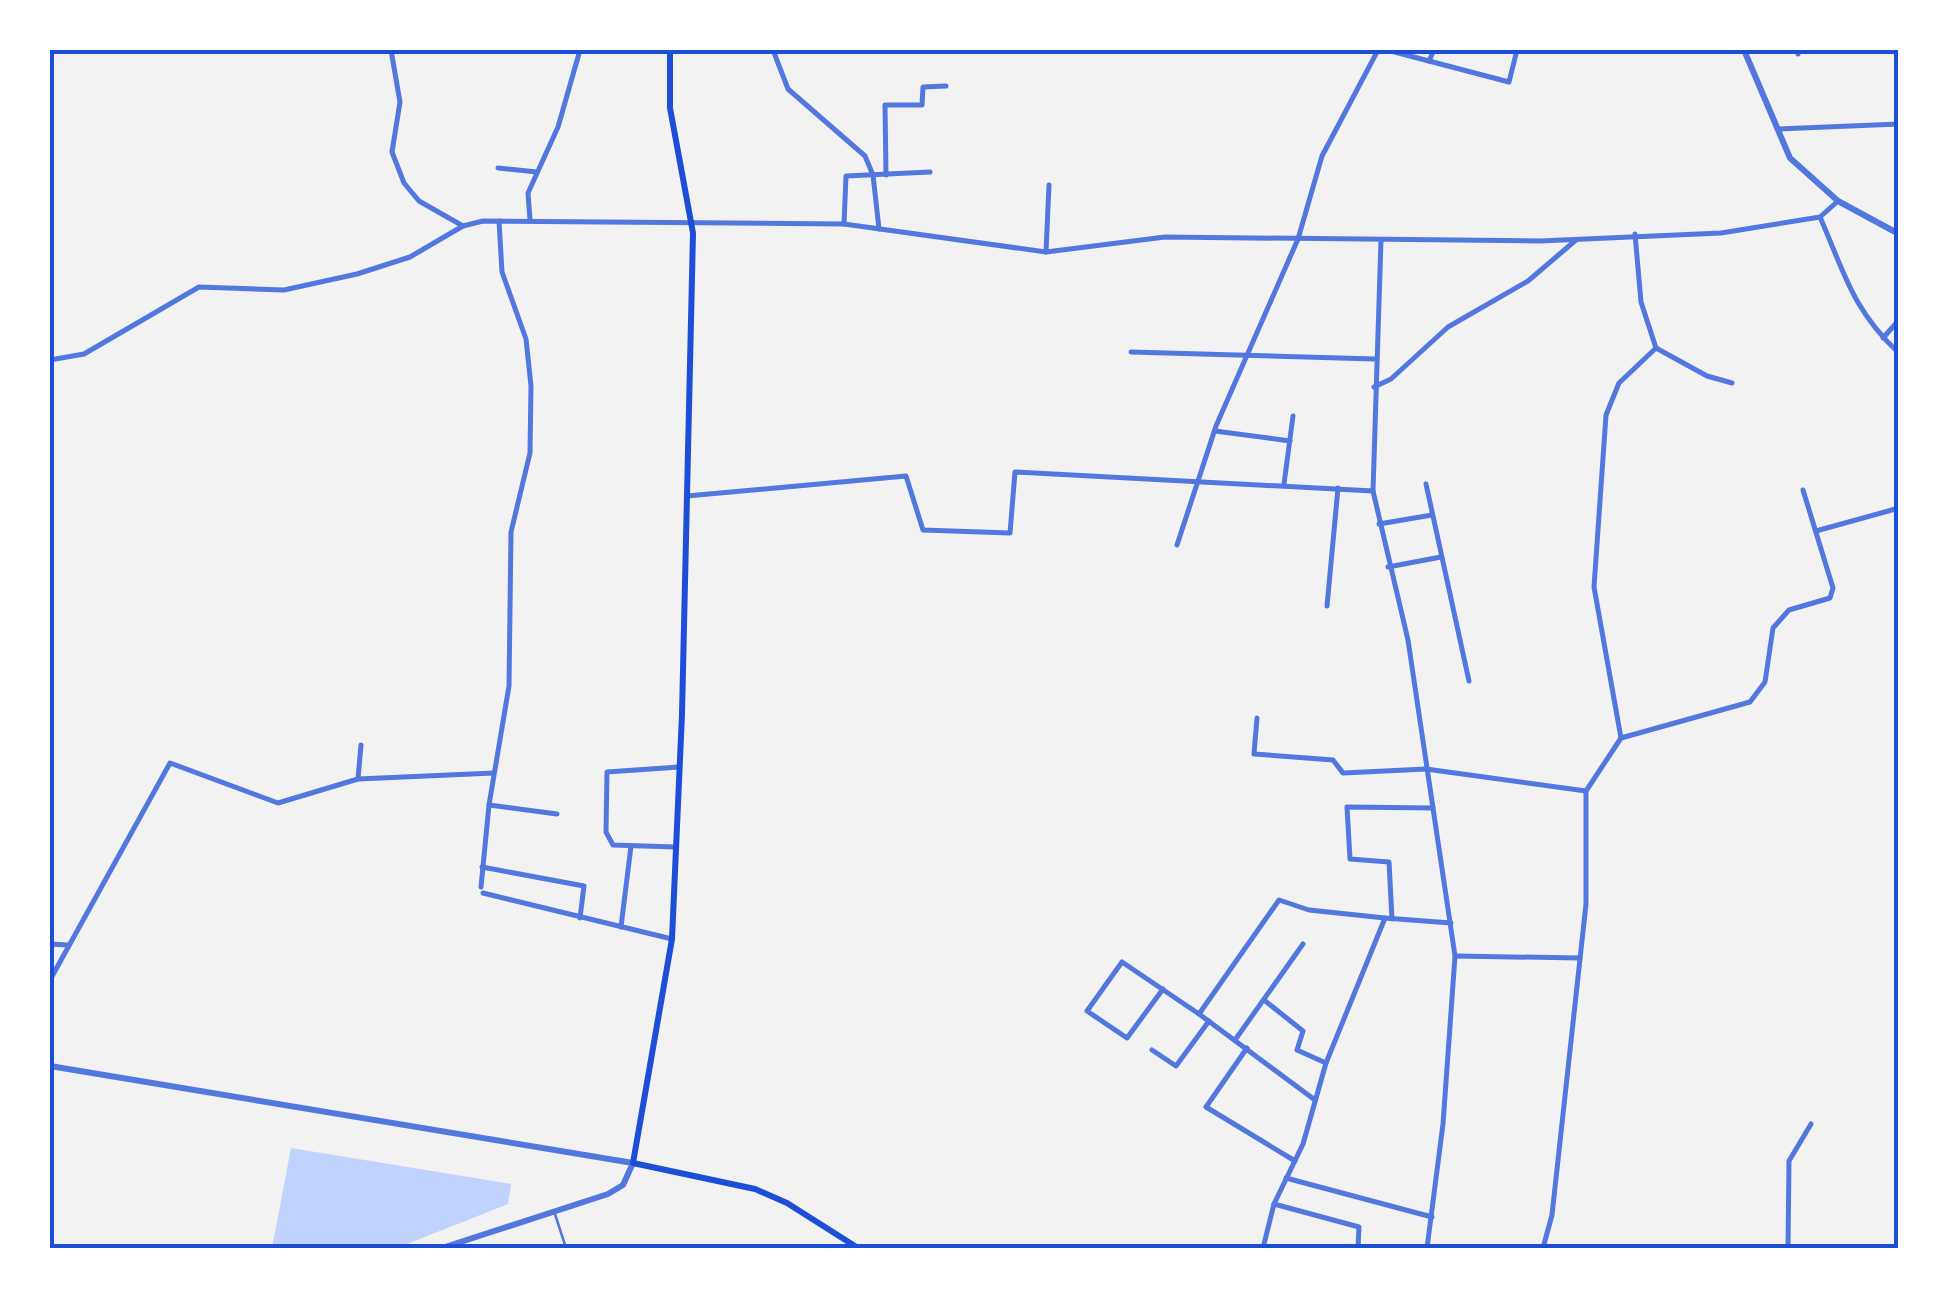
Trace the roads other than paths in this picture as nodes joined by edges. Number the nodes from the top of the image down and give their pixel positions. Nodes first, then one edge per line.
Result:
1 (391, 50) edge
2 (580, 50) edge
3 (670, 50) edge
4 (774, 50) edge
5 (1378, 50) edge
6 (1387, 50) edge
7 (1434, 50) edge
8 (1517, 50) edge
9 (1744, 50) edge
10 (1429, 62) junction
11 (946, 86) dead end
12 (1899, 124) edge
13 (1776, 129) junction
14 (498, 168) dead end
15 (538, 172) junction
16 (930, 172) dead end
17 (886, 174) junction
18 (873, 175) junction
19 (1049, 184) dead end
20 (1838, 201) junction
21 (1820, 217) junction
22 (530, 220) junction
23 (499, 221) junction
24 (691, 222) junction
25 (844, 224) junction
26 (463, 226) junction
27 (879, 229) junction
28 (1635, 234) junction
29 (1899, 234) edge
30 (1298, 238) junction
31 (1577, 239) junction
32 (1381, 240) junction
33 (1046, 252) junction
34 (1899, 320) edge
35 (1883, 338) junction
36 (1656, 348) junction
37 (1131, 352) dead end
38 (1251, 352) junction
39 (1899, 353) edge
40 (1374, 359) junction
41 (50, 360) edge
42 (1732, 383) dead end
43 (1374, 388) junction
44 (1293, 416) dead end
45 (1215, 432) junction
46 (1290, 440) junction
47 (1284, 484) junction
48 (1426, 484) dead end
49 (1201, 485) junction
50 (1338, 488) junction
51 (1804, 490) dead end
52 (1373, 491) junction
53 (687, 496) junction
54 (1899, 508) edge
55 (1432, 515) junction
56 (1379, 524) junction
57 (1816, 531) junction
58 (1177, 546) dead end
59 (1441, 557) junction
60 (1388, 567) junction
61 (1327, 606) dead end
62 (1469, 681) dead end
63 (1257, 718) dead end
64 (1622, 738) junction
65 (360, 745) dead end
66 (679, 767) junction
67 (1426, 769) junction
68 (494, 773) junction
69 (358, 779) junction
70 (1586, 791) junction
71 (489, 805) junction
72 (1433, 808) junction
73 (557, 814) dead end
74 (630, 846) junction
75 (675, 847) junction
76 (482, 867) junction
77 (580, 918) junction
78 (1389, 919) junction
79 (1452, 923) junction
80 (621, 928) junction
81 (672, 939) junction
82 (50, 944) edge
83 (1303, 944) dead end
84 (68, 946) junction
85 (1455, 956) junction
86 (1580, 958) junction
87 (50, 980) edge
88 (1163, 989) junction
89 (1264, 1000) junction
90 (1199, 1014) junction
91 (1209, 1021) junction
92 (1235, 1040) junction
93 (1248, 1048) junction
94 (1152, 1050) dead end
95 (1326, 1063) junction
96 (50, 1066) edge
97 (1314, 1100) junction
98 (1810, 1124) dead end
99 (1295, 1161) junction
100 (632, 1164) junction
101 (1286, 1178) junction
102 (1274, 1204) junction
103 (554, 1209) junction
104 (1432, 1217) junction
105 (442, 1248) edge
106 (566, 1248) edge
107 (858, 1248) edge
108 (1263, 1248) edge
109 (1358, 1248) edge
110 (1427, 1248) edge
111 (1543, 1248) edge
112 (1788, 1248) edge

1 - 26 street
2 - 15 street
3 - 24 main road
4 - 18 street
5 - 30 street
6 - 10 street
7 - 10 street
8 - 10 street
9 - 13 street
11 - 17 street
12 - 13 street
13 - 20 street
14 - 15 street
15 - 22 street
16 - 17 street
17 - 18 street
18 - 25 street
18 - 27 street
19 - 33 street
20 - 21 street
20 - 29 street
21 - 28 street
21 - 35 street
22 - 23 street
22 - 24 street
23 - 26 street
23 - 68 street
24 - 25 street
24 - 53 main road
25 - 27 street
26 - 41 street
27 - 33 street
28 - 31 street
28 - 36 street
30 - 32 street
30 - 33 street
30 - 38 street
31 - 32 street
31 - 43 street
32 - 40 street
34 - 35 street
35 - 39 street
36 - 42 street
36 - 64 street
37 - 38 street
38 - 40 street
38 - 45 street
40 - 43 street
43 - 52 street
44 - 46 street
45 - 46 street
45 - 49 street
46 - 47 street
47 - 49 street
47 - 50 street
48 - 55 street
49 - 53 street
49 - 58 street
50 - 52 street
50 - 61 street
51 - 57 street
52 - 56 street
53 - 66 main road
54 - 57 street
55 - 56 street
55 - 59 street
56 - 60 street
57 - 64 street
59 - 60 street
59 - 62 street
60 - 67 street
63 - 67 street
64 - 70 street
65 - 69 street
66 - 74 street
66 - 75 main road
67 - 70 street
67 - 72 street
68 - 69 street
68 - 71 street
69 - 84 street
70 - 86 street
71 - 73 street
71 - 76 street
72 - 78 street
72 - 79 street
74 - 75 street
74 - 80 street
75 - 81 main road
76 - 77 street
76 - 77 street
77 - 80 street
78 - 79 street
78 - 90 street
78 - 95 street
79 - 85 street
80 - 81 street
81 - 100 main road
82 - 84 street
83 - 89 street
84 - 87 street
85 - 86 street
85 - 104 street
86 - 111 street
88 - 88 street
88 - 90 street
89 - 92 street
89 - 95 street
90 - 91 street
91 - 92 street
91 - 94 street
92 - 93 street
93 - 97 street
93 - 99 street
95 - 97 street
96 - 100 street
97 - 99 street
98 - 112 street
99 - 101 street
100 - 103 street
100 - 107 main road
101 - 102 street
101 - 104 street
102 - 108 street
102 - 109 street
103 - 105 street
103 - 106 lane
104 - 110 street

